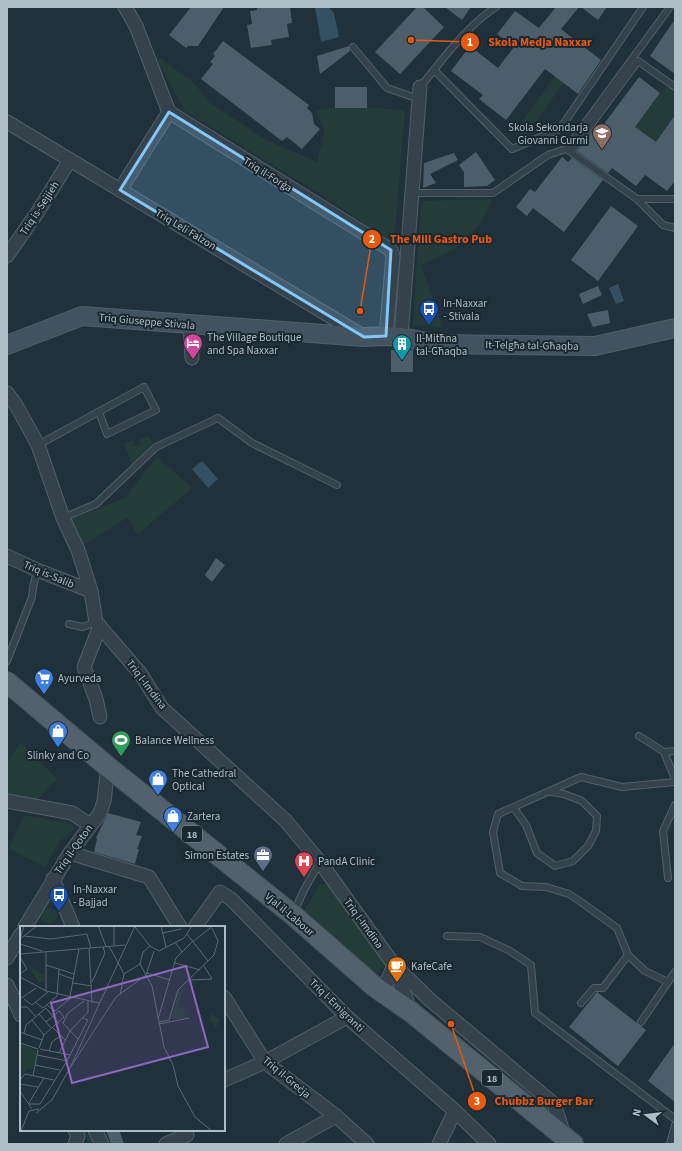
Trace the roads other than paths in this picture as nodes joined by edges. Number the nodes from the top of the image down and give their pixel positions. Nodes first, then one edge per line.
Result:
1 (125, 7) edge
2 (496, 7) edge
3 (643, 7) edge
4 (670, 7) edge
5 (352, 47) dead end
6 (434, 70) junction
7 (675, 87) edge
8 (419, 93) junction
9 (169, 112) junction
10 (7, 122) edge
11 (569, 150) junction
12 (70, 160) junction
13 (120, 190) junction
14 (412, 194) junction
15 (637, 199) junction
16 (675, 199) edge
17 (675, 228) edge
18 (400, 250) junction
19 (7, 256) edge
20 (190, 324) junction
21 (675, 328) edge
22 (364, 337) junction
23 (394, 337) junction
24 (7, 346) edge
25 (192, 358) dead end
26 (7, 393) edge
27 (99, 412) junction
28 (38, 445) junction
29 (337, 485) dead end
30 (63, 518) junction
31 (7, 556) edge
32 (38, 570) junction
33 (91, 591) junction
34 (68, 624) dead end
35 (98, 624) junction
36 (7, 661) edge
37 (7, 682) edge
38 (100, 717) dead end
39 (639, 736) dead end
40 (675, 751) edge
41 (664, 752) junction
42 (108, 767) junction
43 (675, 779) edge
44 (675, 782) edge
45 (550, 792) junction
46 (7, 800) edge
47 (675, 805) edge
48 (514, 808) junction
49 (90, 825) junction
50 (70, 853) junction
51 (320, 862) junction
52 (668, 878) dead end
53 (53, 879) junction
54 (293, 916) junction
55 (26, 926) edge
56 (74, 926) edge
57 (179, 926) edge
58 (196, 926) edge
59 (20, 936) edge
60 (447, 936) dead end
61 (628, 955) junction
62 (7, 958) edge
63 (394, 965) junction
64 (675, 972) edge
65 (668, 982) junction
66 (7, 985) edge
67 (375, 987) junction
68 (225, 998) edge
69 (581, 1003) dead end
70 (411, 1012) junction
71 (20, 1013) edge
72 (346, 1017) junction
73 (641, 1022) dead end
74 (265, 1062) junction
75 (225, 1080) edge
76 (455, 1111) junction
77 (336, 1116) junction
78 (675, 1119) edge
79 (675, 1125) edge
80 (96, 1131) edge
81 (187, 1136) edge
82 (569, 1140) edge
83 (102, 1144) edge
84 (166, 1144) edge
85 (286, 1144) edge
86 (367, 1144) edge
87 (439, 1144) edge
88 (489, 1144) edge
89 (670, 1144) edge

1 - 9 street
2 - 6 lane
3 - 6 lane
4 - 11 lane
5 - 8 lane
6 - 8 lane
7 - 11 lane
8 - 14 street
9 - 13 street
9 - 18 street, Triq il-Forġa
10 - 12 street, Triq Leli Falzon
11 - 14 lane
11 - 15 lane
12 - 13 street, Triq Leli Falzon
12 - 19 street, Triq is-Sejjieh
13 - 22 street, Triq Leli Falzon
14 - 18 street
15 - 16 lane
15 - 17 lane
18 - 23 street
20 - 22 street, Triq Giuseppe Stivala
20 - 24 street, Triq Giuseppe Stivala
20 - 25 street
21 - 23 street, It-Telgħa tal-Għaqba
22 - 23 street, It-Telgħa tal-Għaqba
26 - 28 street
27 - 27 lane
27 - 28 lane
28 - 30 street
29 - 30 lane
30 - 33 street
31 - 32 street, Triq is-Salib
32 - 33 street, Triq is-Salib
32 - 36 lane
33 - 35 street
34 - 35 lane
35 - 38 street
35 - 51 street, Triq l-Imdina
37 - 42 main road, Vjal il-Labour / 18
39 - 41 lane
40 - 41 lane
41 - 43 lane
42 - 49 street, Triq il-Qoton
42 - 54 main road, Vjal il-Labour / 18
44 - 45 lane
45 - 48 lane
45 - 48 lane
46 - 49 street
47 - 52 lane
48 - 61 lane
49 - 50 street, Triq il-Qoton
50 - 53 street, Triq il-Qoton
50 - 57 street
51 - 54 lane
51 - 63 street, Triq l-Imdina
53 - 55 street, Triq il-Qoton
53 - 56 street
54 - 67 main road, Vjal il-Labour / 18
58 - 72 street, Triq l-Emigranti
59 - 62 street
60 - 78 lane
61 - 65 lane
61 - 69 lane
63 - 67 street
63 - 70 street, Triq l-Imdina
63 - 82 street, Triq l-Imdina
64 - 65 lane
65 - 73 lane
66 - 71 street
67 - 70 main road, Vjal il-Labour / 18
68 - 74 street, Triq il-Greċja
70 - 82 main road, Vjal il-Labour / 18
72 - 74 street
72 - 76 street, Triq l-Emigranti
74 - 75 street
74 - 77 street, Triq il-Greċja
76 - 87 street
76 - 88 street, Triq l-Emigranti
77 - 85 street
77 - 86 street, Triq il-Greċja
79 - 89 lane
80 - 83 street
81 - 84 street

